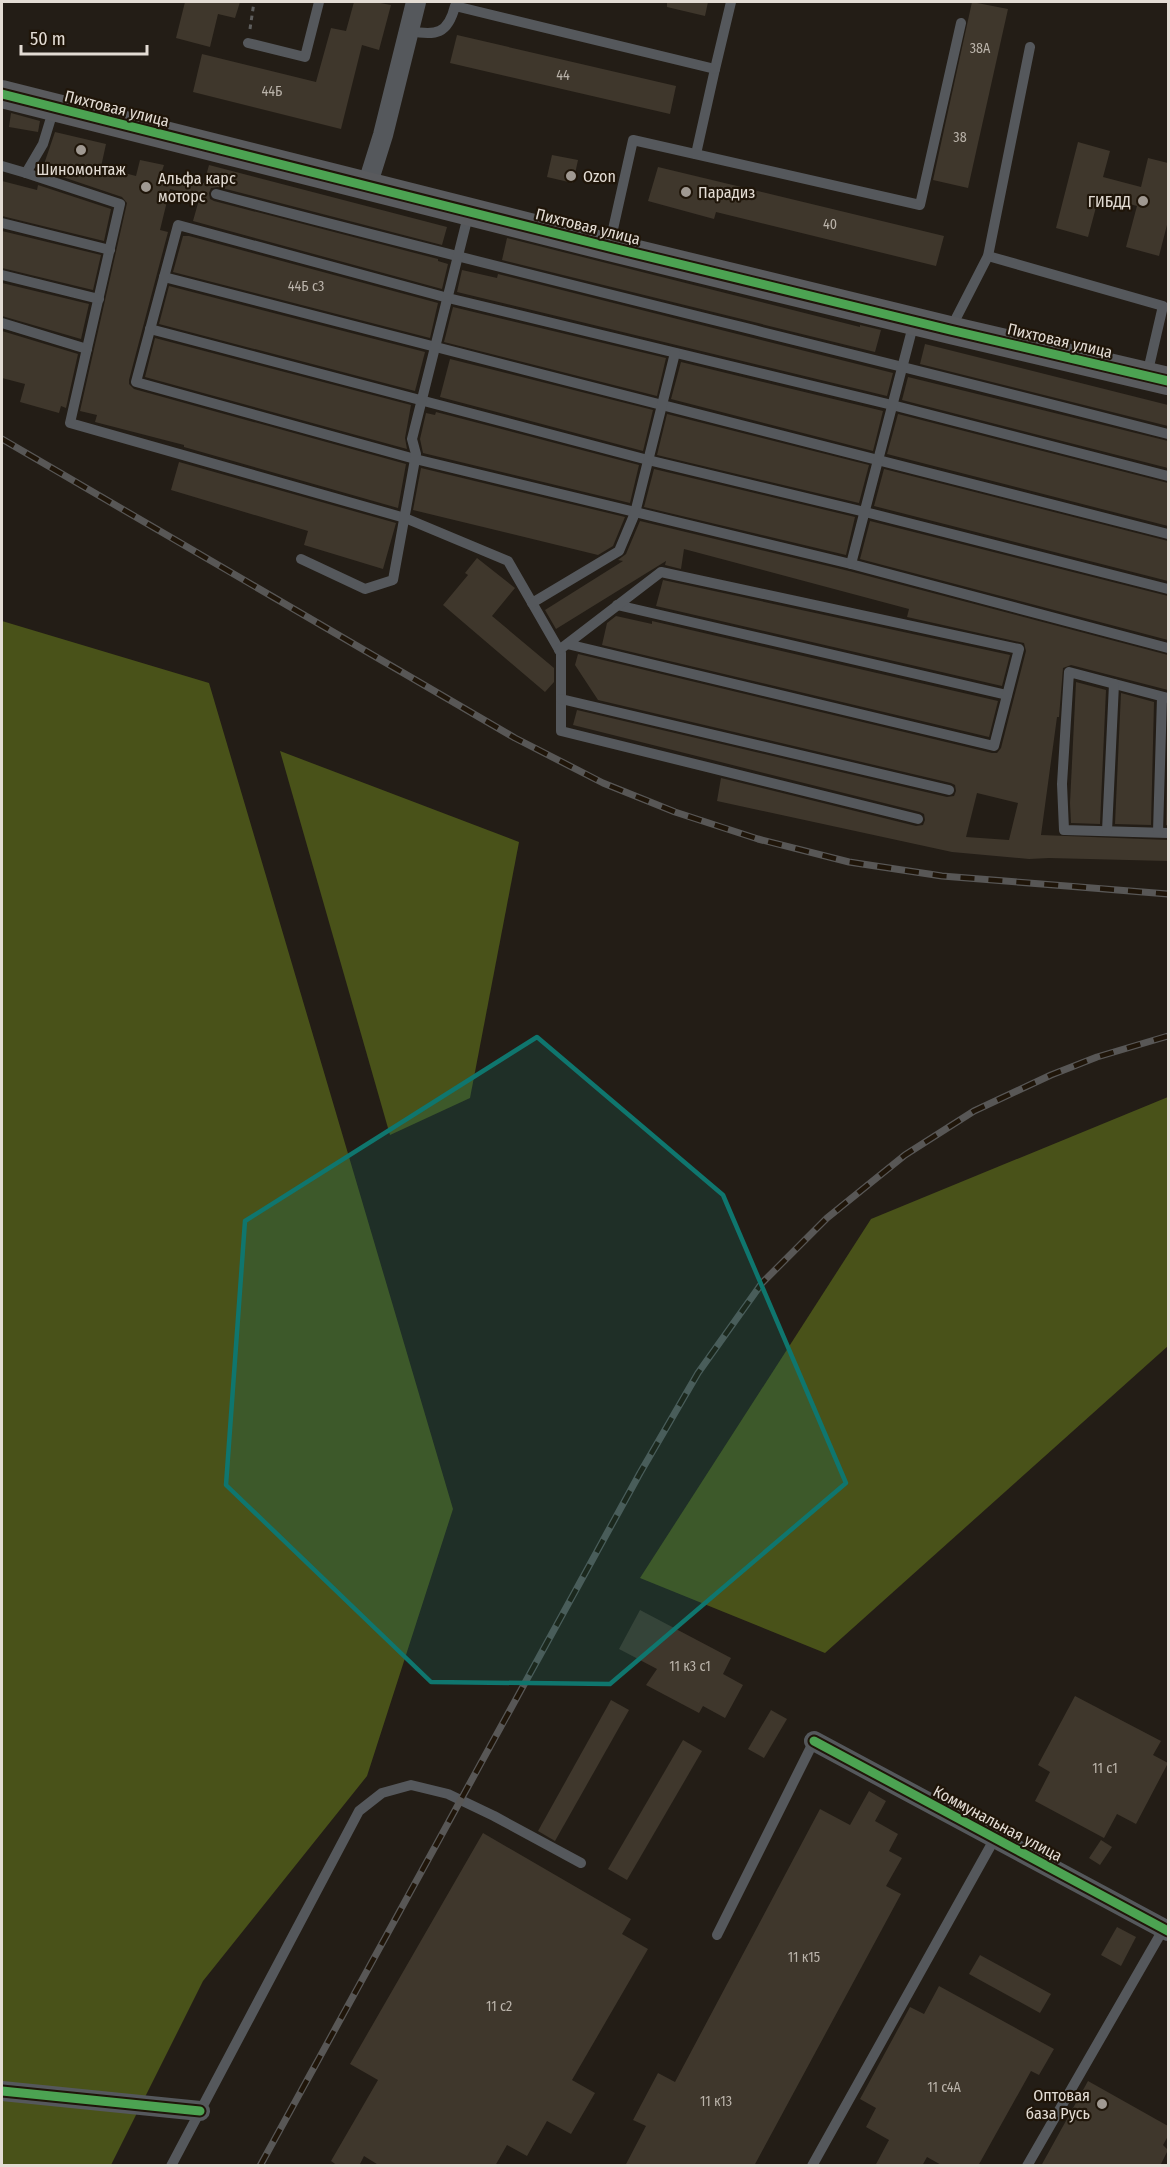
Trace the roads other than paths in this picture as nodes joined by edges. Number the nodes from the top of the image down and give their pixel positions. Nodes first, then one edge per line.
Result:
1 (319, 2) edge
2 (416, 2) edge
3 (730, 2) edge
4 (961, 23) dead end
5 (410, 31) junction
6 (248, 43) road end
7 (1030, 46) dead end
8 (715, 69) junction
9 (2, 94) edge
10 (54, 108) junction
11 (696, 154) junction
12 (2, 166) edge
13 (26, 173) junction
14 (367, 186) junction
15 (216, 194) dead end
16 (470, 212) junction
17 (2, 223) edge
18 (609, 247) junction
19 (110, 250) junction
20 (988, 256) junction
21 (458, 258) junction
22 (2, 275) edge
23 (164, 277) junction
24 (448, 298) junction
25 (99, 299) junction
26 (914, 321) junction
27 (2, 323) edge
28 (150, 329) junction
29 (950, 330) junction
30 (87, 349) junction
31 (435, 349) junction
32 (675, 353) junction
33 (903, 366) junction
34 (1158, 378) edge
35 (422, 400) junction
36 (892, 405) junction
37 (662, 406) junction
38 (1168, 434) edge
39 (879, 458) junction
40 (415, 459) junction
41 (648, 460) junction
42 (1168, 476) edge
43 (865, 512) junction
44 (635, 513) junction
45 (405, 518) junction
46 (1168, 534) edge
47 (301, 559) dead end
48 (851, 564) junction
49 (1168, 589) edge
50 (532, 603) junction
51 (617, 605) junction
52 (563, 647) junction
53 (1168, 648) edge
54 (1114, 684) junction
55 (1007, 694) junction
56 (1165, 697) edge
57 (561, 699) junction
58 (949, 790) dead end
59 (918, 819) dead end
60 (1107, 831) junction
61 (1163, 832) edge
62 (814, 1741) joint
63 (995, 1838) junction
64 (581, 1863) dead end
65 (1166, 1930) edge
66 (717, 1935) dead end
67 (2, 2091) edge
68 (200, 2111) junction
69 (171, 2166) edge
70 (812, 2166) edge
71 (1028, 2166) edge

1 - 6 lane
2 - 5 street
3 - 8 lane
4 - 11 lane
5 - 8 lane
5 - 14 street
7 - 20 lane
8 - 11 lane
9 - 10 street, Пихтовая улица
10 - 13 lane
10 - 14 street, Пихтовая улица
11 - 18 lane
12 - 13 lane
13 - 19 lane
14 - 16 street, Пихтовая улица
15 - 21 lane
16 - 18 street, Пихтовая улица
16 - 21 lane
17 - 19 lane
18 - 26 street, Пихтовая улица
19 - 25 lane
20 - 29 lane
20 - 34 lane
21 - 24 lane
21 - 33 lane
22 - 25 lane
23 - 24 lane
23 - 28 lane
23 - 31 lane
24 - 31 lane
24 - 32 lane
25 - 30 lane
26 - 29 street, Пихтовая улица
26 - 33 lane
27 - 30 lane
28 - 35 lane
28 - 40 lane
29 - 34 street, Пихтовая улица
30 - 45 lane
31 - 35 lane
31 - 37 lane
32 - 36 lane
32 - 37 lane
33 - 36 lane
33 - 38 lane
35 - 40 lane
35 - 41 lane
36 - 39 lane
36 - 42 lane
37 - 39 lane
37 - 41 lane
39 - 43 lane
39 - 46 lane
40 - 44 lane
40 - 45 lane
41 - 43 lane
41 - 44 lane
43 - 48 lane
43 - 49 lane
44 - 48 lane
44 - 50 lane
45 - 47 lane
45 - 50 lane
48 - 53 lane
50 - 52 lane
51 - 52 lane
51 - 55 lane
51 - 55 lane
52 - 55 lane
52 - 57 lane
54 - 56 lane
54 - 60 lane
54 - 60 lane
56 - 61 lane
57 - 58 lane
57 - 59 lane
60 - 61 lane
62 - 63 street, Коммунальная улица
62 - 66 lane
63 - 65 street, Коммунальная улица
63 - 70 lane
64 - 68 lane
65 - 71 lane
67 - 68 street
68 - 69 lane

